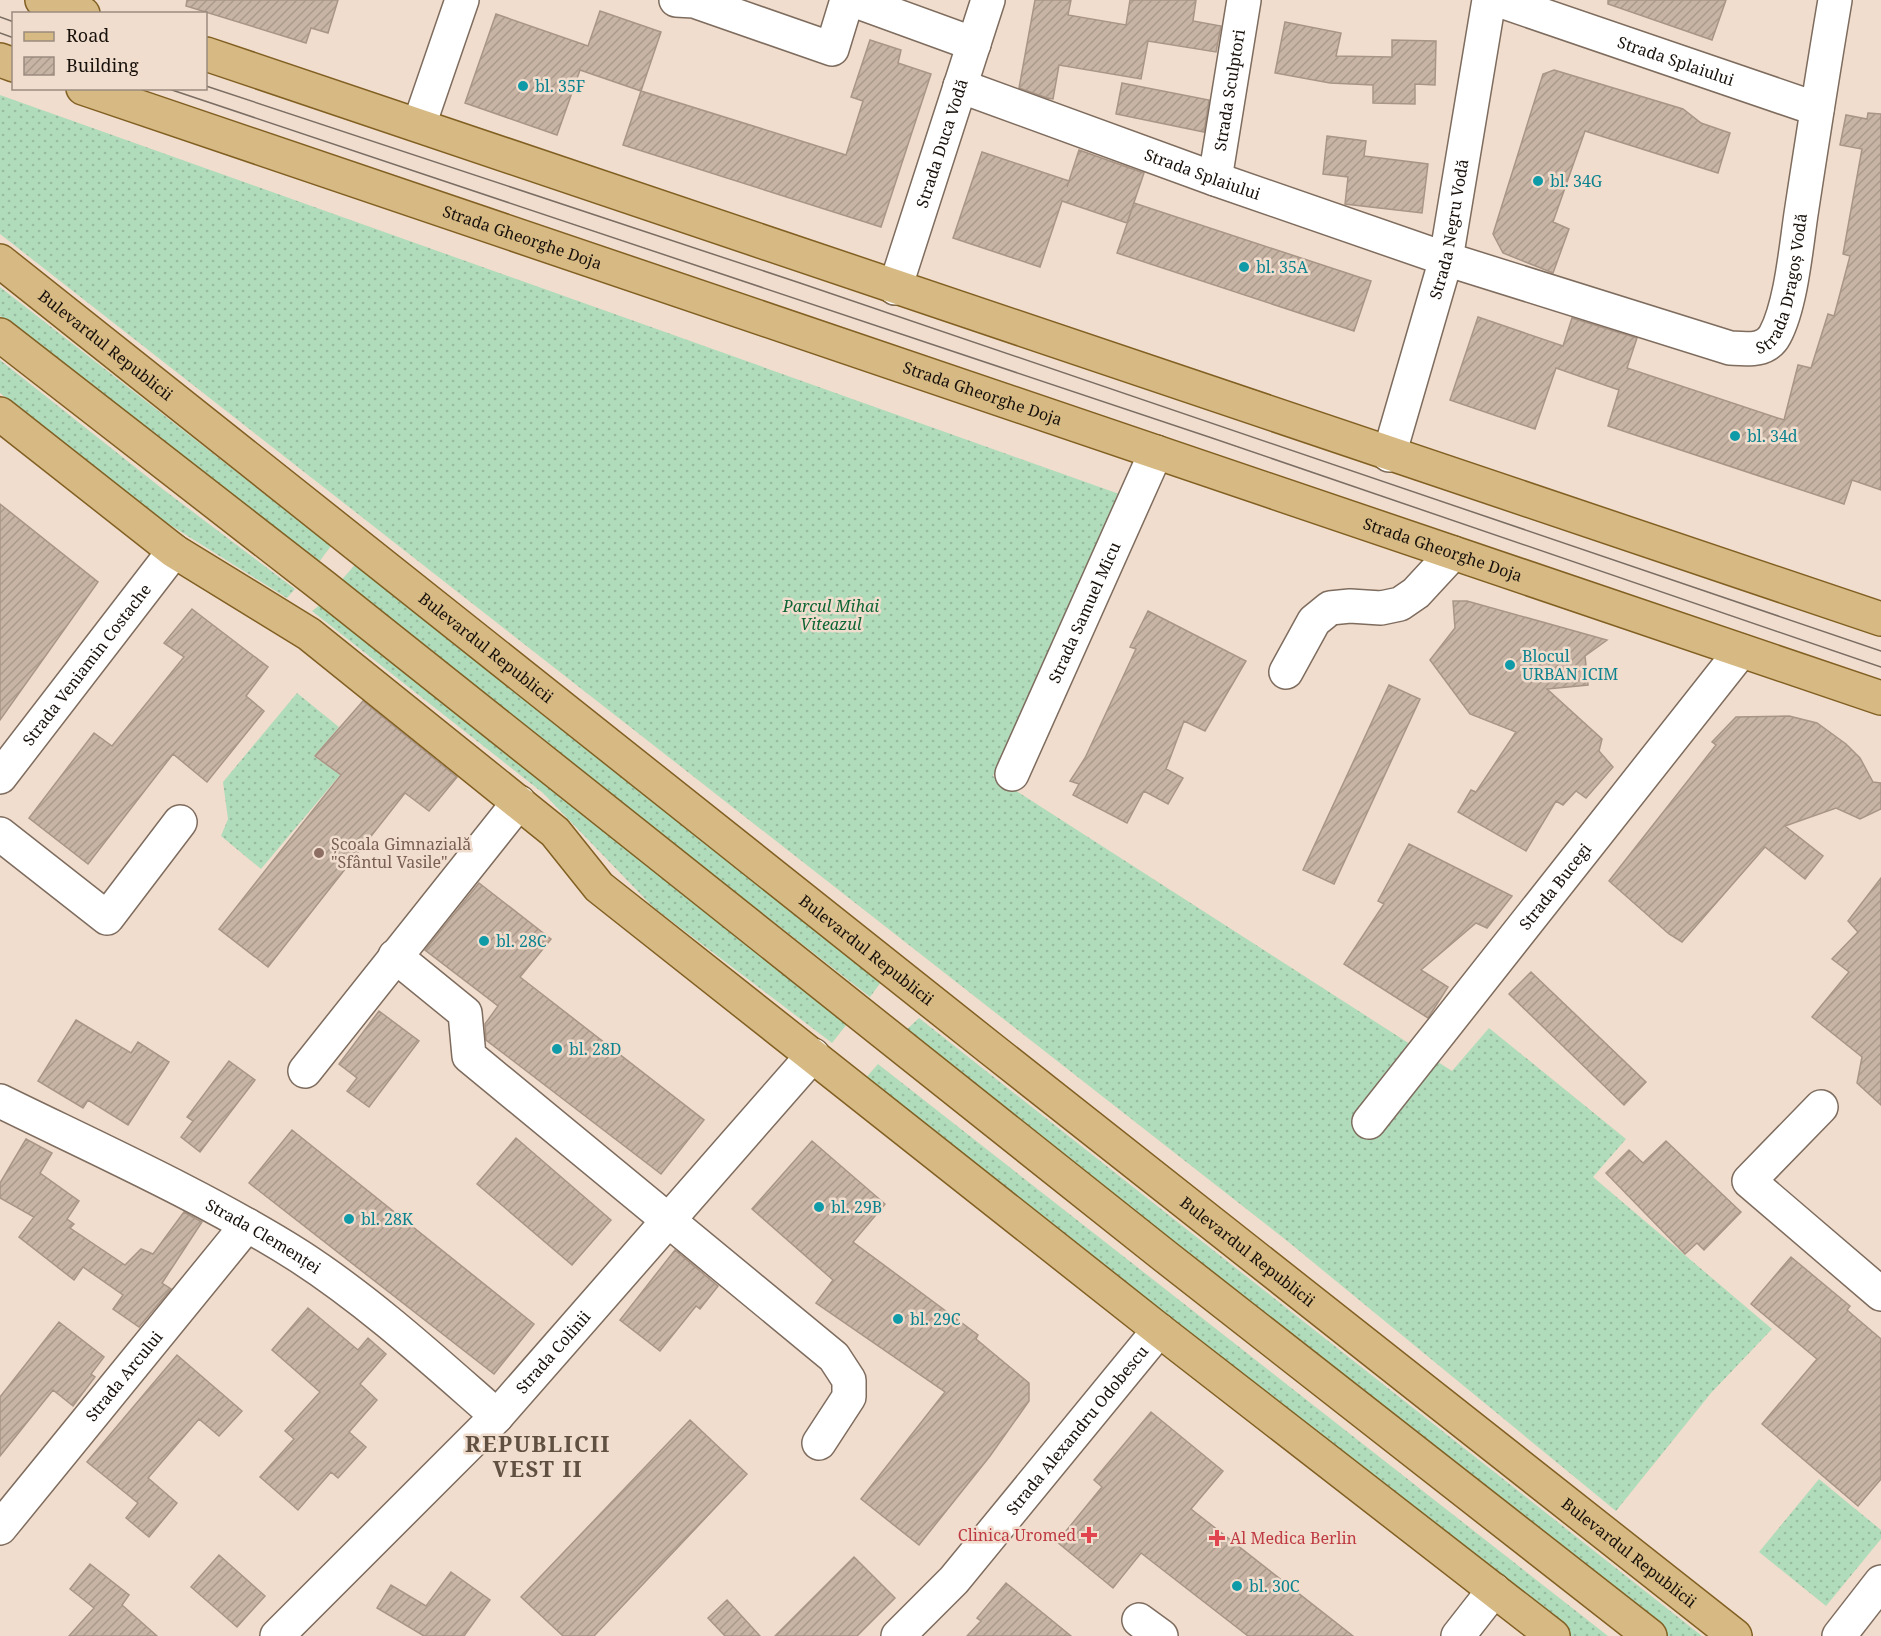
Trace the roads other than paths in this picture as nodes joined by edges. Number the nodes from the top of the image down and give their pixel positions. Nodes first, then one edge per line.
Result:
1 (42, 0) edge
2 (462, 0) edge
3 (688, 0) edge
4 (847, 0) edge
5 (853, 0) edge
6 (988, 0) edge
7 (1244, 0) edge
8 (1489, 0) edge
9 (1498, 0) edge
10 (1834, 0) edge
11 (77, 12) edge
12 (974, 44) junction
13 (207, 54) edge
14 (960, 86) junction
15 (88, 90) edge
16 (1817, 110) junction
17 (419, 125) junction
18 (1215, 179) junction
19 (1446, 259) junction
20 (0, 261) edge
21 (895, 288) junction
22 (0, 335) edge
23 (0, 414) edge
24 (1156, 452) junction
25 (1389, 455) junction
26 (174, 551) junction
27 (1453, 553) junction
28 (1881, 619) edge
29 (1741, 651) junction
30 (1286, 672) dead end
31 (1881, 698) edge
32 (1012, 774) dead end
33 (0, 777) edge
34 (519, 802) junction
35 (180, 822) dead end
36 (0, 834) edge
37 (395, 956) junction
38 (813, 1055) junction
39 (304, 1071) dead end
40 (0, 1101) edge
41 (1821, 1107) dead end
42 (1370, 1122) dead end
43 (670, 1220) junction
44 (248, 1225) junction
45 (1881, 1294) edge
46 (1159, 1330) junction
47 (497, 1416) junction
48 (819, 1443) dead end
49 (0, 1527) edge
50 (1881, 1582) edge
51 (1494, 1590) junction
52 (277, 1636) edge
53 (898, 1636) edge
54 (1458, 1636) edge
55 (1554, 1636) edge
56 (1650, 1636) edge
57 (1735, 1636) edge
58 (1839, 1636) edge

1 - 11 main road
2 - 17 street
3 - 4 street
5 - 12 street
6 - 12 street, Strada Duca Vodă
7 - 18 street, Strada Sculptori
8 - 19 street, Strada Negru Vodă
9 - 16 street, Strada Splaiului
10 - 16 street, Strada Dragoș Vodă
12 - 14 street, Strada Duca Vodă
13 - 17 main road
14 - 18 street, Strada Splaiului
14 - 21 street, Strada Duca Vodă
15 - 24 main road, Strada Gheorghe Doja
16 - 19 street, Strada Dragoș Vodă
17 - 21 main road
18 - 19 street, Strada Splaiului
19 - 25 street, Strada Negru Vodă
20 - 57 main road, Bulevardul Republicii
21 - 25 main road
22 - 56 main road
23 - 26 main road
24 - 27 main road, Strada Gheorghe Doja
24 - 32 street, Strada Samuel Micu
25 - 28 main road
26 - 33 street, Strada Veniamin Costache
26 - 34 main road
27 - 29 main road, Strada Gheorghe Doja
27 - 30 street
29 - 31 main road, Strada Gheorghe Doja
29 - 42 street, Strada Bucegi
34 - 37 street
34 - 38 main road
35 - 36 street
37 - 39 street
37 - 43 street
38 - 43 street, Strada Colinii
38 - 46 main road
40 - 44 street, Strada Clemenței
41 - 45 street
43 - 47 street, Strada Colinii
43 - 48 street
44 - 47 street, Strada Clemenței
44 - 49 street, Strada Arcului
46 - 51 main road
46 - 53 street, Strada Alexandru Odobescu
47 - 52 street, Strada Colinii
50 - 58 street
51 - 54 street
51 - 55 main road

